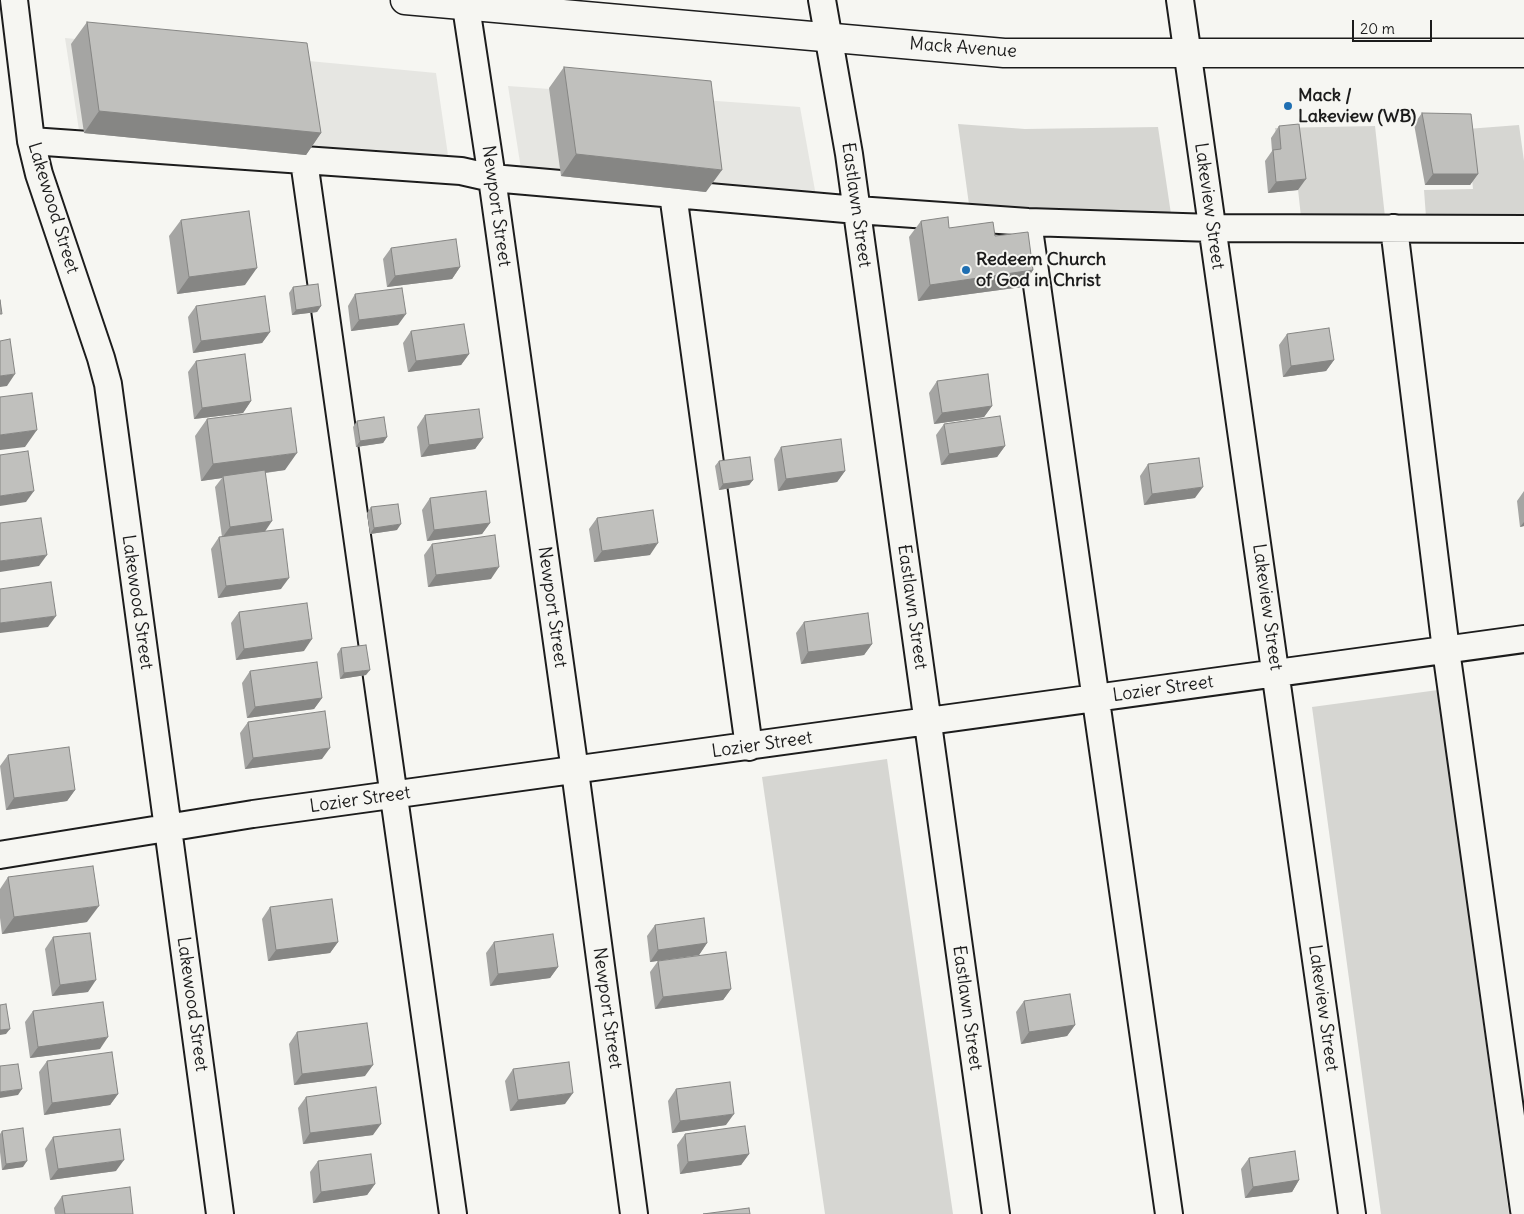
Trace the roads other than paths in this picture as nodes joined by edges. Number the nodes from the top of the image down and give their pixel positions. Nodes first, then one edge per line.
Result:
1 (14, 0) edge
2 (405, 0) edge
3 (822, 0) edge
4 (1180, 0) edge
5 (465, 3) edge
6 (829, 38) junction
7 (1187, 53) junction
8 (1524, 53) edge
9 (31, 141) junction
10 (304, 160) junction
11 (492, 178) junction
12 (673, 194) junction
13 (857, 210) junction
14 (1028, 222) junction
15 (1213, 228) junction
16 (1394, 228) junction
17 (1524, 229) edge
18 (1524, 640) edge
19 (1446, 650) junction
20 (1276, 674) junction
21 (1096, 699) junction
22 (928, 722) junction
23 (749, 747) junction
24 (575, 771) junction
25 (394, 795) junction
26 (168, 828) junction
27 (0, 855) edge
28 (1524, 1210) edge
29 (220, 1214) edge
30 (454, 1214) edge
31 (634, 1214) edge
32 (996, 1214) edge
33 (1169, 1214) edge
34 (1352, 1214) edge

1 - 9 street, Lakewood Street
2 - 5 main road, Mack Avenue
3 - 6 street, Eastlawn Street
4 - 7 street, Lakeview Street
5 - 6 main road, Mack Avenue
5 - 11 street, Newport Street
6 - 7 main road, Mack Avenue
6 - 13 street, Eastlawn Street
7 - 8 main road, Mack Avenue
7 - 15 street, Lakeview Street
9 - 10 street
9 - 26 street, Lakewood Street
10 - 11 street
10 - 25 street
11 - 12 street
11 - 24 street, Newport Street
12 - 13 street
12 - 23 street
13 - 14 street
13 - 22 street, Eastlawn Street
14 - 15 street
14 - 21 street
15 - 16 street
15 - 20 street, Lakeview Street
16 - 17 street
16 - 19 street
18 - 19 street, Lozier Street
19 - 20 street, Lozier Street
19 - 28 street
20 - 21 street, Lozier Street
20 - 34 street, Lakeview Street
21 - 22 street, Lozier Street
21 - 33 street
22 - 23 street, Lozier Street
22 - 32 street, Eastlawn Street
23 - 24 street, Lozier Street
24 - 25 street, Lozier Street
24 - 31 street, Newport Street
25 - 26 street, Lozier Street
25 - 30 street
26 - 27 street, Lozier Street
26 - 29 street, Lakewood Street

